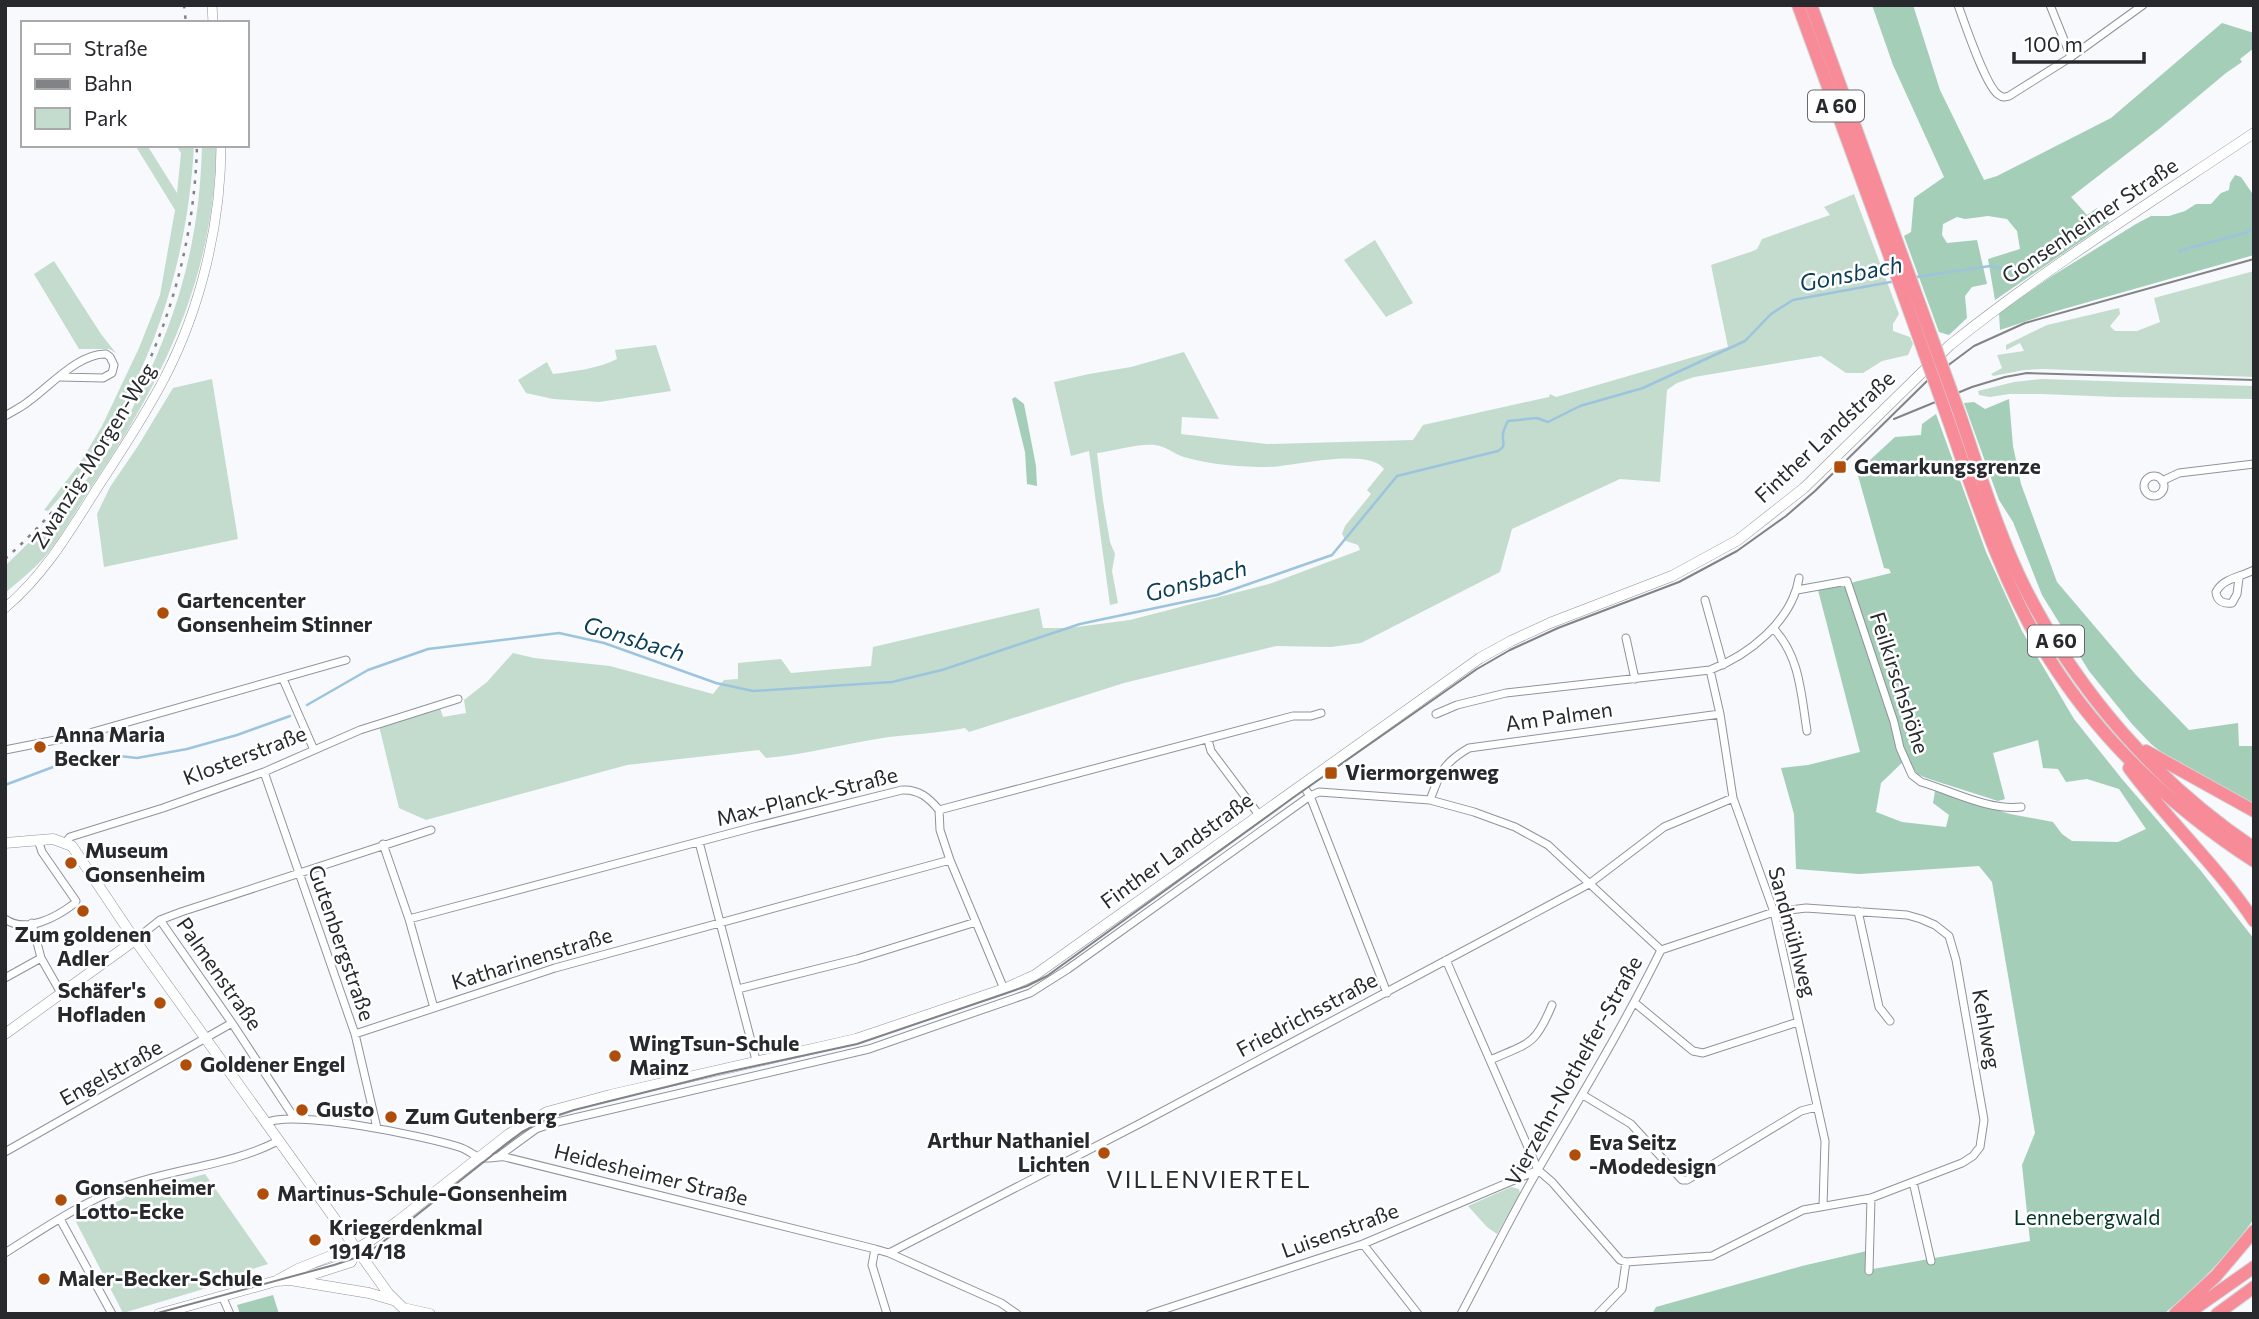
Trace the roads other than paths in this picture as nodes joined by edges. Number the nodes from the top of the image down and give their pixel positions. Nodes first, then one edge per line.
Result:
1 (1798, 5) edge
2 (1811, 5) edge
3 (1958, 5) edge
4 (2050, 5) edge
5 (2143, 5) edge
6 (2071, 57) junction
7 (2254, 133) edge
8 (220, 147) edge
9 (1887, 233) junction
10 (1950, 345) joint
11 (60, 377) junction
12 (5, 416) edge
13 (1954, 417) junction
14 (2254, 464) edge
15 (2162, 481) dead end
16 (2254, 570) edge
17 (1799, 578) dead end
18 (2239, 578) dead end
19 (1797, 590) junction
20 (1705, 600) dead end
21 (5, 608) edge
22 (1773, 628) junction
23 (1626, 638) dead end
24 (346, 660) dead end
25 (1723, 665) junction
26 (1710, 670) junction
27 (283, 679) junction
28 (1635, 679) junction
29 (458, 699) dead end
30 (1321, 713) dead end
31 (1436, 714) dead end
32 (1720, 714) junction
33 (2103, 730) junction
34 (1807, 731) dead end
35 (2123, 734) junction
36 (1208, 740) junction
37 (5, 750) edge
38 (314, 750) junction
39 (264, 772) junction
40 (1302, 784) junction
41 (1310, 796) junction
42 (1733, 798) junction
43 (1430, 800) junction
44 (2021, 807) dead end
45 (939, 810) junction
46 (2254, 811) edge
47 (1259, 815) junction
48 (431, 830) dead end
49 (38, 841) junction
50 (66, 842) junction
51 (699, 842) junction
52 (5, 843) edge
53 (383, 845) junction
54 (2254, 848) edge
55 (950, 860) junction
56 (2254, 861) edge
57 (298, 872) junction
58 (1589, 884) junction
59 (1858, 911) junction
60 (1774, 912) junction
61 (5, 919) edge
62 (409, 919) junction
63 (160, 920) junction
64 (2254, 921) edge
65 (721, 922) junction
66 (976, 922) junction
67 (32, 923) junction
68 (135, 940) junction
69 (1661, 950) junction
70 (41, 958) junction
71 (1446, 960) junction
72 (5, 978) edge
73 (738, 989) junction
74 (1004, 989) junction
75 (61, 993) junction
76 (1387, 993) junction
77 (1634, 1003) junction
78 (1552, 1005) dead end
79 (434, 1008) junction
80 (1890, 1021) dead end
81 (1798, 1022) junction
82 (232, 1023) junction
83 (5, 1034) edge
84 (355, 1034) junction
85 (207, 1039) junction
86 (756, 1060) junction
87 (1490, 1060) junction
88 (1583, 1095) junction
89 (1816, 1107) junction
90 (295, 1119) junction
91 (265, 1123) junction
92 (377, 1128) junction
93 (278, 1141) junction
94 (5, 1152) edge
95 (499, 1156) junction
96 (479, 1157) junction
97 (1538, 1170) junction
98 (1913, 1182) junction
99 (1871, 1198) junction
100 (1823, 1206) junction
101 (60, 1219) junction
102 (2254, 1231) edge
103 (1363, 1244) junction
104 (356, 1249) junction
105 (875, 1249) junction
106 (5, 1253) edge
107 (889, 1253) junction
108 (1931, 1261) dead end
109 (1626, 1262) junction
110 (2254, 1267) edge
111 (298, 1269) junction
112 (1869, 1271) dead end
113 (295, 1280) junction
114 (276, 1281) junction
115 (2254, 1287) edge
116 (222, 1296) junction
117 (394, 1301) junction
118 (404, 1311) edge
119 (112, 1314) edge
120 (159, 1314) edge
121 (230, 1314) edge
122 (430, 1314) edge
123 (887, 1314) edge
124 (1017, 1314) edge
125 (1150, 1314) edge
126 (1418, 1314) edge
127 (1461, 1314) edge
128 (1598, 1314) edge
129 (2175, 1314) edge
130 (2187, 1314) edge
131 (2217, 1314) edge

1 - 9 highway, A 60
2 - 9 highway, A 60
3 - 6 street
4 - 6 street
5 - 6 street
7 - 10 main road, Gonsenheimer Straße
8 - 21 street, Zwanzig-Morgen-Weg
9 - 13 highway, A 60, bridge
10 - 40 main road, Finther Landstraße
11 - 11 street
11 - 12 street
13 - 33 highway, A 60
13 - 35 highway, A 60
14 - 15 street
16 - 18 street
17 - 19 street
19 - 22 street
19 - 44 street, Feilkirschshöhe
20 - 25 street
22 - 25 street
22 - 34 street
23 - 28 street
24 - 27 street
25 - 26 street
26 - 28 street
26 - 32 street, Sandmühlweg
27 - 37 street
27 - 38 street
28 - 31 street
29 - 38 street, Klosterstraße
30 - 36 street
32 - 42 street, Sandmühlweg
32 - 43 street, Am Palmen
33 - 56 highway, A 60
33 - 64 highway
35 - 46 highway
35 - 54 highway, A 60
36 - 45 street
36 - 47 street
38 - 39 street, Klosterstraße
39 - 50 street, Klosterstraße
39 - 57 street, Gutenbergstraße
40 - 41 street
40 - 47 main road, Finther Landstraße
41 - 43 street
41 - 76 street
41 - 95 street, Finther Landstraße
42 - 58 street, Friedrichsstraße
42 - 60 street, Sandmühlweg
43 - 58 street
45 - 51 street, Max-Planck-Straße
45 - 55 street
47 - 74 main road, Finther Landstraße
48 - 53 street
49 - 50 main road, Klosterstraße
49 - 52 main road, Klosterstraße
49 - 67 street
50 - 68 main road
51 - 62 street, Max-Planck-Straße
51 - 65 street
53 - 57 street
53 - 62 street
55 - 65 street, Katharinenstraße
55 - 66 street
57 - 63 street
57 - 84 street, Gutenbergstraße
58 - 69 street
58 - 71 street, Friedrichsstraße
59 - 60 street, Kehlweg
59 - 80 street
59 - 98 street, Kehlweg
60 - 69 street, Vierzehn-Nothelfer-Straße
60 - 81 street, Sandmühlweg
61 - 67 street
62 - 79 street
63 - 68 street
63 - 82 street, Palmenstraße
65 - 73 street
65 - 79 street, Katharinenstraße
66 - 73 street
66 - 74 street
67 - 70 street
68 - 75 main road
68 - 85 main road
69 - 77 street, Vierzehn-Nothelfer-Straße
70 - 72 street
70 - 75 street
71 - 76 street, Friedrichsstraße
71 - 87 street
73 - 86 street
74 - 86 main road, Finther Landstraße
75 - 83 main road
76 - 107 street, Friedrichsstraße
77 - 81 street
77 - 88 street, Vierzehn-Nothelfer-Straße
78 - 87 street
79 - 84 street, Katharinenstraße
81 - 89 street, Sandmühlweg
82 - 85 street, Engelstraße
82 - 90 street, Palmenstraße
84 - 92 street, Gutenbergstraße
85 - 91 main road
85 - 94 street, Engelstraße
86 - 96 main road, Finther Landstraße
87 - 97 street
88 - 89 street
88 - 97 street, Vierzehn-Nothelfer-Straße
89 - 100 street, Sandmühlweg
90 - 91 street, Heidesheimer Straße
90 - 92 street, Heidesheimer Straße
91 - 93 main road
92 - 96 street, Heidesheimer Straße
93 - 101 street
93 - 104 main road
95 - 96 street, Heidesheimer Straße
95 - 105 street, Heidesheimer Straße
96 - 104 main road, Finther Landstraße
97 - 103 street, Luisenstraße
97 - 109 street
97 - 127 street, Vierzehn-Nothelfer-Straße
98 - 99 street, Kehlweg
98 - 108 street
99 - 100 street, Kehlweg
99 - 112 street
100 - 109 street, Kehlweg
101 - 106 street
101 - 119 street
102 - 129 highway
103 - 125 street, Luisenstraße
103 - 126 street
104 - 111 main road
104 - 113 main road
104 - 117 main road
105 - 107 street, Heidesheimer Straße
105 - 123 street
107 - 124 street, Heidesheimer Straße
109 - 128 street
110 - 130 highway
111 - 113 main road
111 - 114 main road
113 - 114 main road
113 - 117 main road
114 - 116 main road
115 - 131 highway
116 - 120 main road
116 - 121 street
117 - 118 main road
118 - 122 main road

